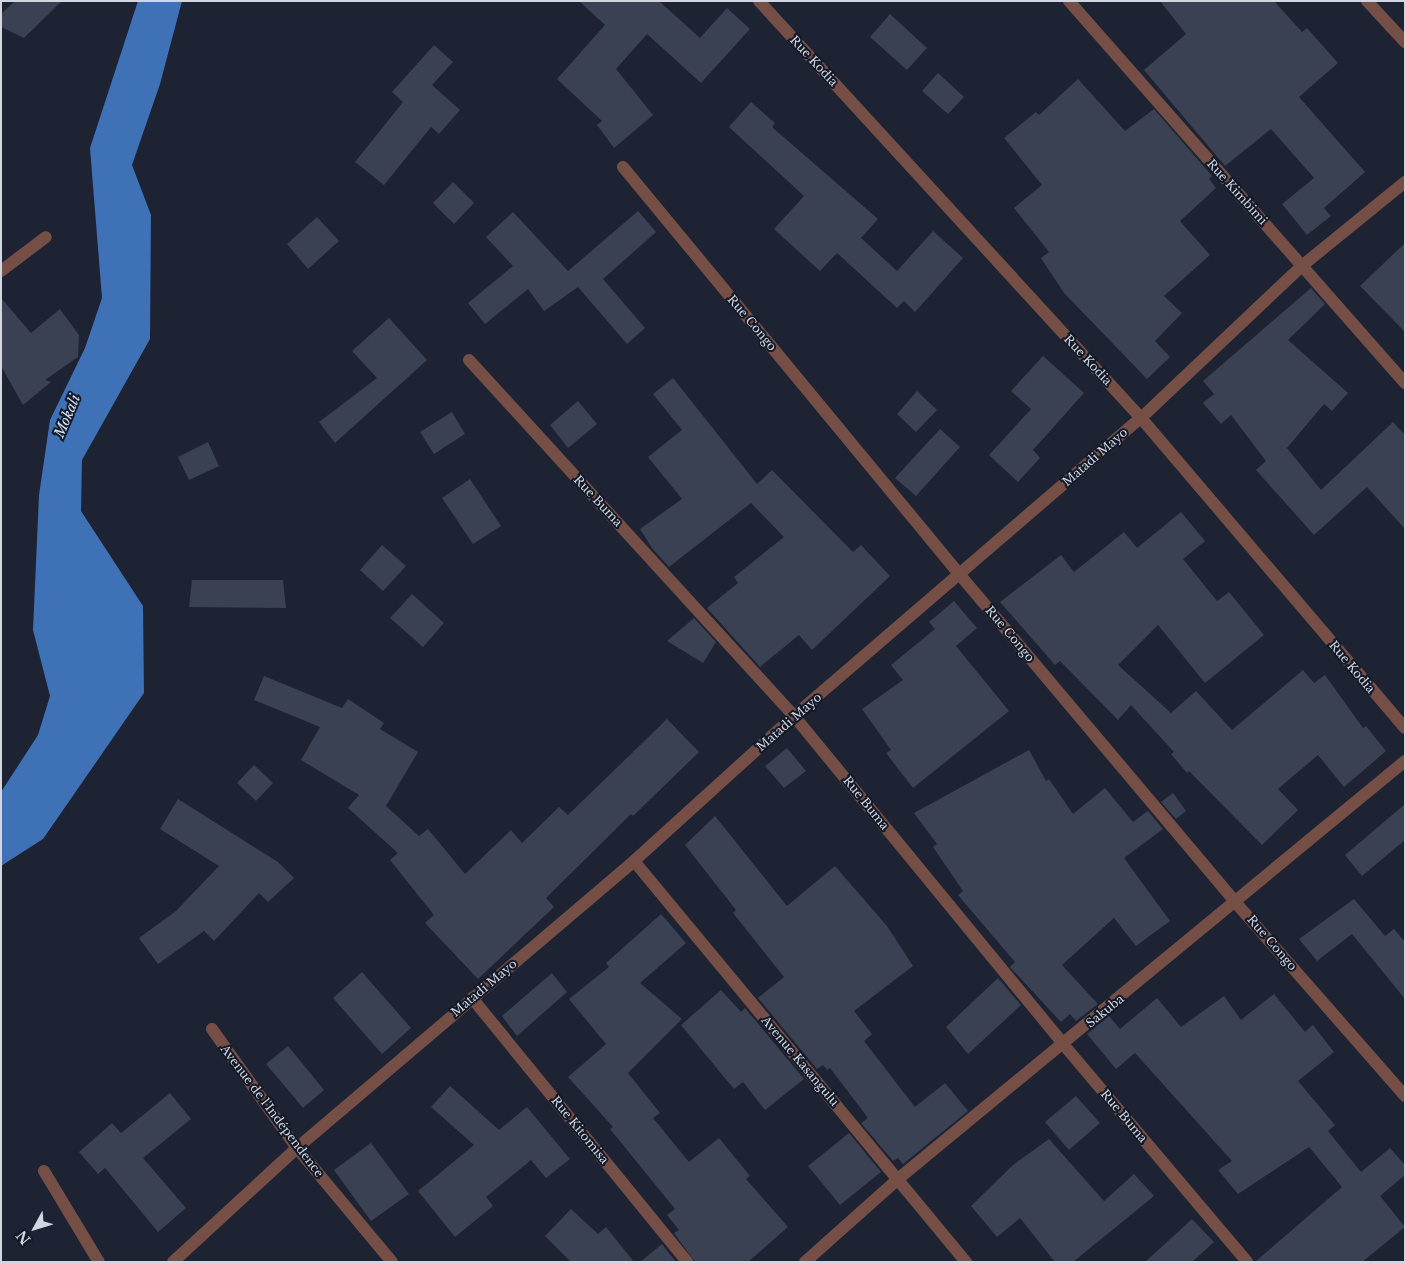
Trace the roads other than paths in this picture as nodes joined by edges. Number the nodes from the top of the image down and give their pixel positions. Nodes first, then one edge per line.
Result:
1 (759, 1) edge
2 (1069, 1) edge
3 (1368, 1) edge
4 (1405, 42) edge
5 (623, 167) dead end
6 (1405, 182) edge
7 (46, 237) dead end
8 (1303, 266) junction
9 (1, 271) edge
10 (469, 360) dead end
11 (1405, 383) edge
12 (1141, 418) junction
13 (960, 575) junction
14 (794, 716) junction
15 (1405, 728) edge
16 (1405, 760) edge
17 (634, 861) junction
18 (1236, 902) junction
19 (472, 998) junction
20 (212, 1029) dead end
21 (1064, 1044) junction
22 (1405, 1096) edge
23 (297, 1148) junction
24 (44, 1170) dead end
25 (898, 1179) junction
26 (100, 1262) edge
27 (173, 1262) edge
28 (392, 1262) edge
29 (687, 1262) edge
30 (805, 1262) edge
31 (966, 1262) edge
32 (1247, 1262) edge

1 - 12 street, Rue Kodia
2 - 8 street, Rue Kimbimi
3 - 4 street
5 - 13 street, Rue Congo
6 - 8 street, Matadi Mayo
7 - 9 street
8 - 11 street, Rue Kimbimi
8 - 12 street, Matadi Mayo
10 - 14 street, Rue Buma
12 - 13 street, Matadi Mayo
12 - 15 street, Rue Kodia
13 - 14 street, Matadi Mayo
13 - 18 street, Rue Congo
14 - 17 street, Matadi Mayo
14 - 21 street, Rue Buma
16 - 18 street, Sakuba
17 - 19 street, Matadi Mayo
17 - 25 street, Avenue Kasangulu
18 - 21 street, Sakuba
18 - 22 street, Rue Congo
19 - 23 street, Matadi Mayo
19 - 29 street, Rue Kitomisa
20 - 23 street, Avenue de l'Indépendence
21 - 25 street, Sakuba
21 - 32 street, Rue Buma
23 - 27 street, Matadi Mayo
23 - 28 street, Avenue de l'Indépendence
24 - 26 street
25 - 30 street, Sakuba
25 - 31 street, Avenue Kasangulu

